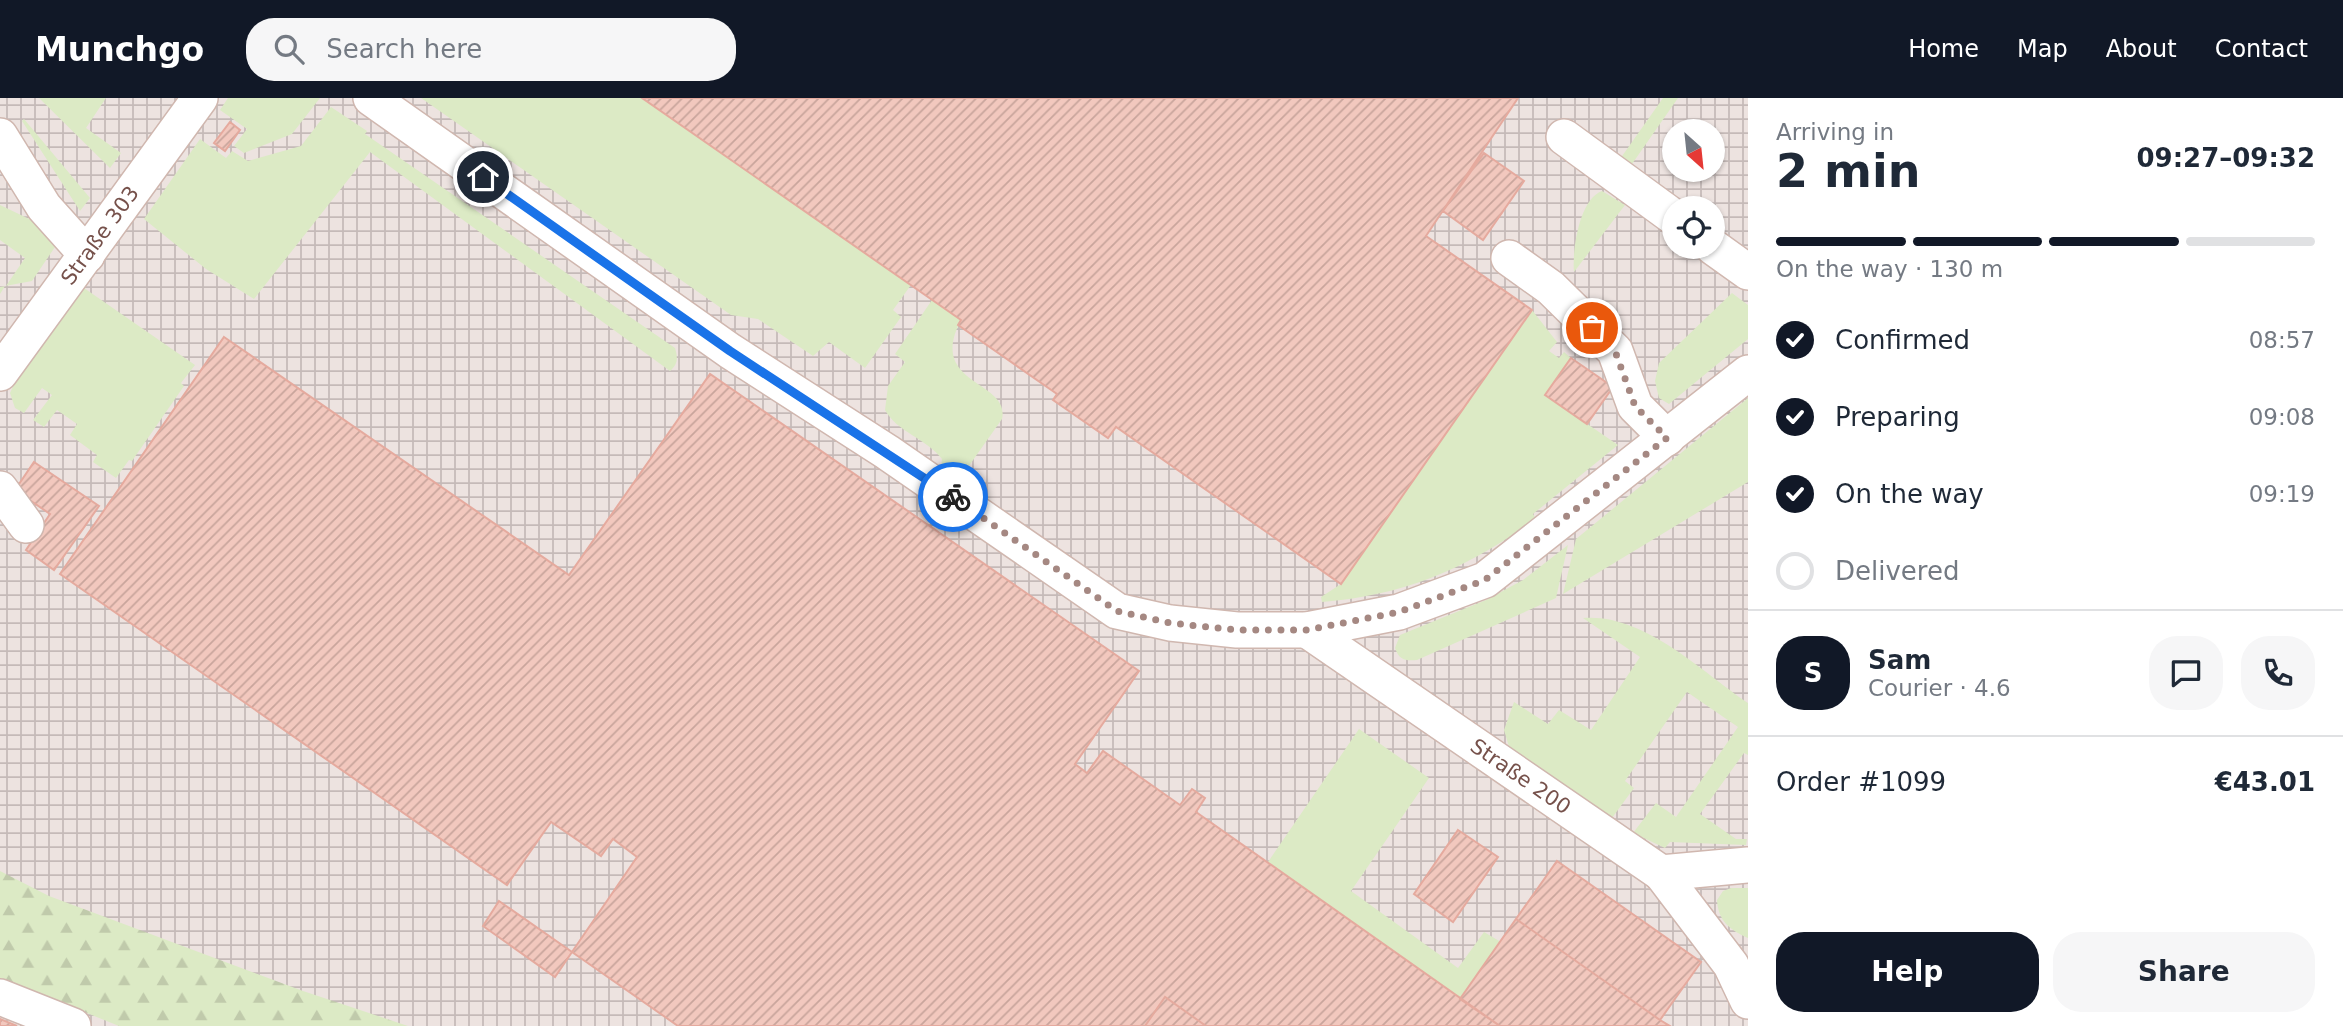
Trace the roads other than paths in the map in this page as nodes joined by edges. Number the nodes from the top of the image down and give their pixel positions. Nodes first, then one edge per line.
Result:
1 (200, 98) edge
2 (371, 98) edge
3 (0, 136) edge
4 (1564, 137) dead end
5 (1662, 209) edge
6 (87, 255) junction
7 (1725, 256) edge
8 (1509, 258) dead end
9 (1748, 272) edge
10 (0, 373) edge
11 (1748, 373) edge
12 (1667, 438) junction
13 (0, 489) edge
14 (26, 525) dead end
15 (1307, 630) junction
16 (1748, 865) edge
17 (1661, 873) junction
18 (1740, 962) edge
19 (0, 997) edge
20 (1748, 1001) edge
21 (73, 1026) edge

1 - 6 street, Straße 303
2 - 15 street
3 - 6 street
4 - 5 street
6 - 10 street, Straße 303
7 - 9 street
8 - 12 street
11 - 12 street
12 - 15 street
13 - 14 street
15 - 17 street, Straße 200
16 - 17 street
17 - 18 street, Straße 200
18 - 20 street, Straße 200
19 - 21 street

